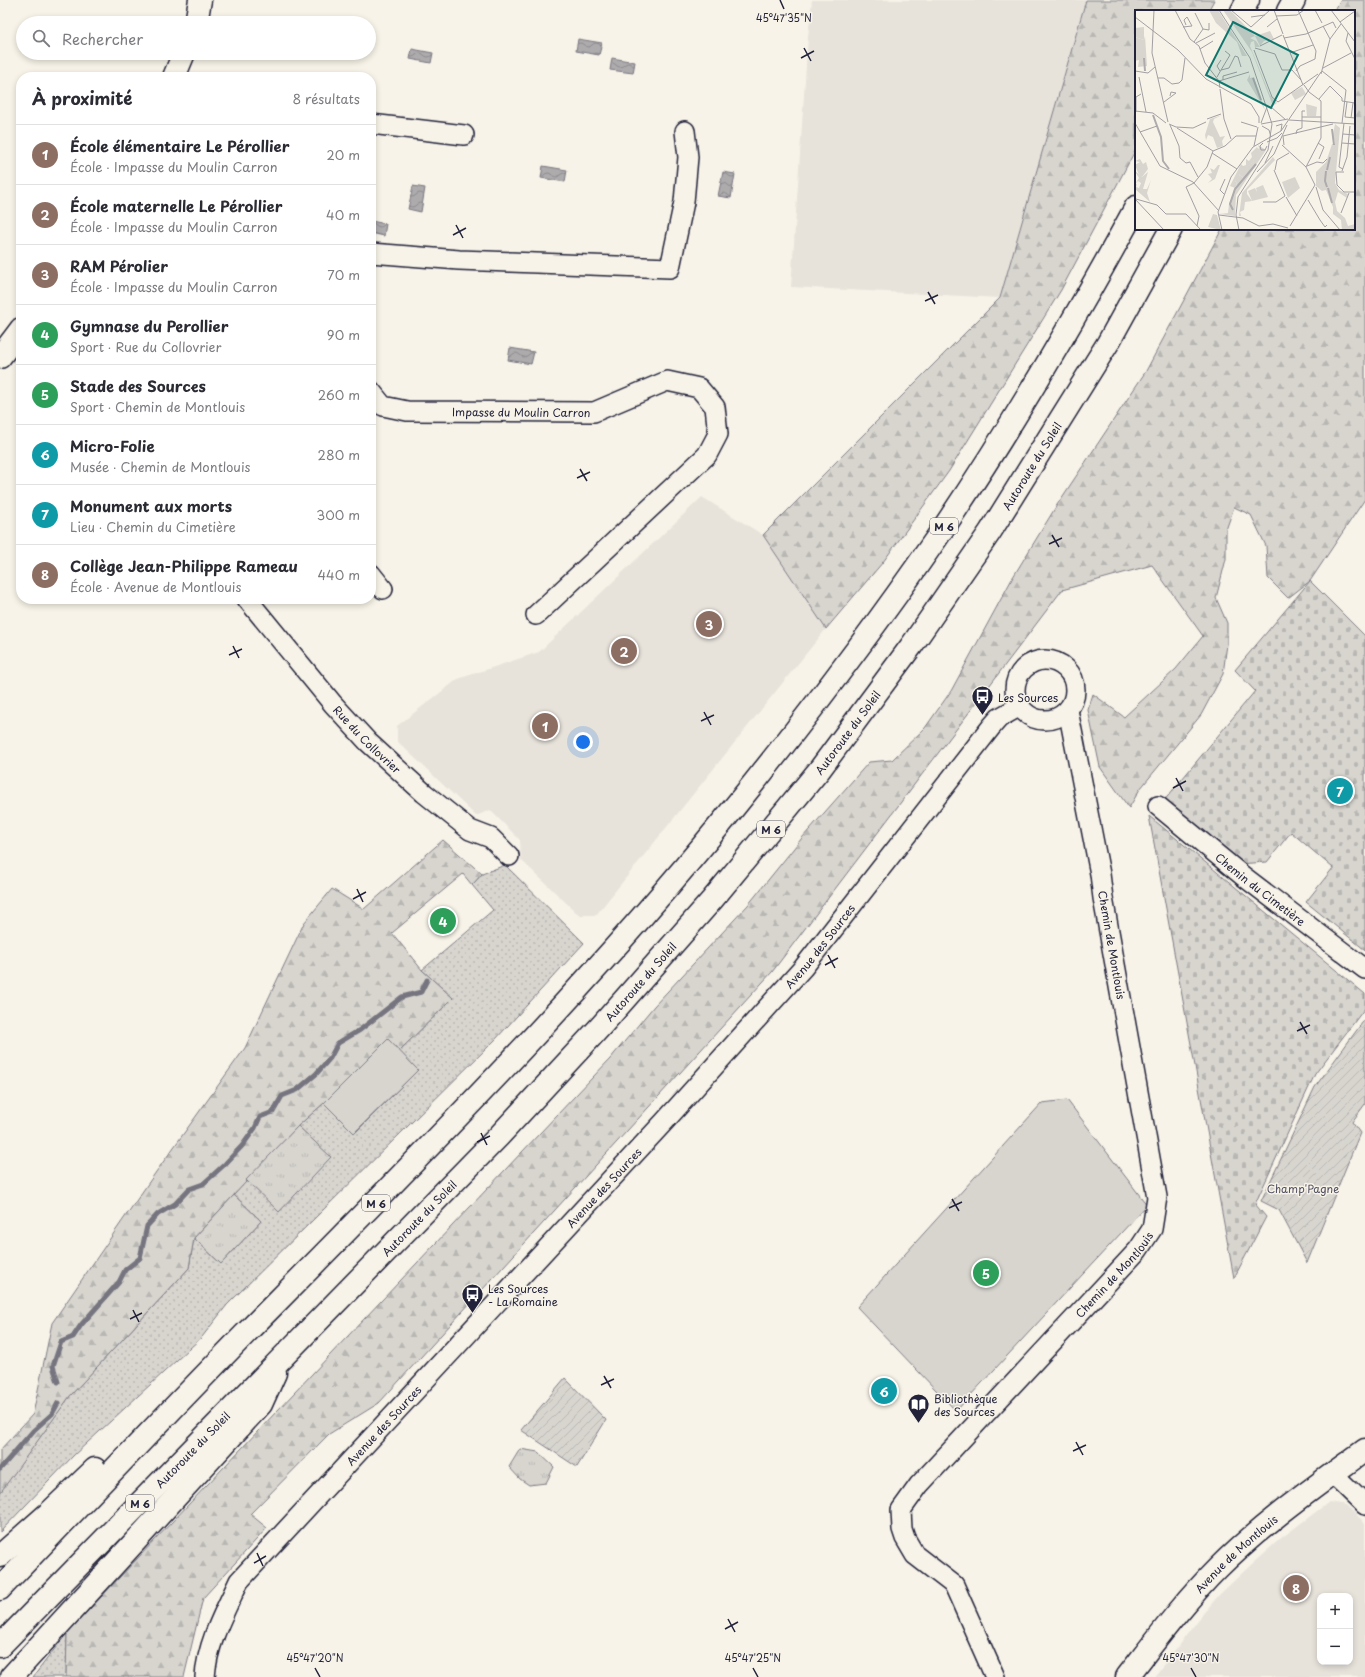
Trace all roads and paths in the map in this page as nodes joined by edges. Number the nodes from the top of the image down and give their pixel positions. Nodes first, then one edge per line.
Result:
1 (200, 0) edge
2 (1248, 0) edge
3 (1294, 0) edge
4 (1243, 10) edge
5 (1289, 10) edge
6 (197, 16) edge
7 (181, 60) edge
8 (176, 72) edge
9 (376, 125) edge
10 (685, 131) dead end
11 (464, 135) dead end
12 (1135, 209) edge
13 (1170, 230) edge
14 (376, 253) edge
15 (15, 335) edge
16 (0, 357) edge
17 (376, 397) edge
18 (376, 580) edge
19 (383, 589) dead end
20 (251, 604) edge
21 (536, 615) dead end
22 (1020, 706) junction
23 (1068, 710) junction
24 (1158, 806) dead end
25 (509, 856) dead end
26 (1365, 968) edge
27 (244, 1335) junction
28 (281, 1359) junction
29 (1365, 1450) edge
30 (1332, 1474) junction
31 (1365, 1505) edge
32 (0, 1556) edge
33 (0, 1589) edge
34 (0, 1646) edge
35 (17, 1673) edge
36 (206, 1677) edge
37 (995, 1677) edge
38 (1127, 1677) edge

1 - 6 main road
2 - 4 main road
3 - 5 main road
7 - 8 main road
9 - 11 street
10 - 14 street
12 - 27 main road, M 6
13 - 28 main road, Autoroute du Soleil / M 6
15 - 16 main road
17 - 21 street, Impasse du Moulin Carron
18 - 19 street
20 - 25 street, Rue du Collovrier
22 - 23 street
22 - 23 street
22 - 36 street, Avenue des Sources
23 - 37 street, Chemin de Montlouis
24 - 26 street, Chemin du Cimetière
27 - 32 main road
27 - 33 main road, M 6
28 - 34 main road, Autoroute du Soleil / M 6
28 - 35 main road
29 - 30 main road, Avenue de Montlouis
30 - 31 street
30 - 38 main road, Avenue de Montlouis

